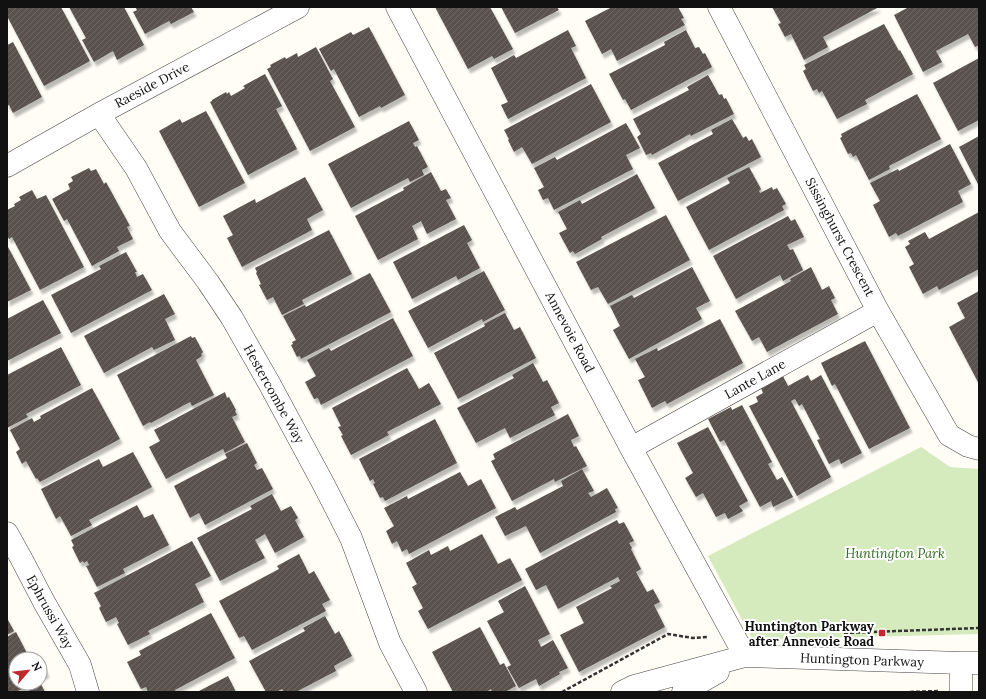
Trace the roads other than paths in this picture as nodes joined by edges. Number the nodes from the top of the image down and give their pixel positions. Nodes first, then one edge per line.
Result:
1 (298, 7) edge
2 (397, 7) edge
3 (719, 7) edge
4 (99, 114) junction
5 (7, 166) edge
6 (878, 311) junction
7 (631, 448) junction
8 (979, 449) edge
9 (7, 533) edge
10 (745, 656) junction
11 (970, 663) edge
12 (88, 692) edge
13 (416, 692) edge
14 (622, 692) edge
15 (683, 692) edge
16 (961, 692) edge

1 - 4 street, Raeside Drive
2 - 7 street, Annevoie Road
3 - 6 street, Sissinghurst Crescent
4 - 5 street, Raeside Drive
4 - 13 street, Hestercombe Way
6 - 7 street, Lante Lane
6 - 8 street, Sissinghurst Crescent
7 - 10 street, Annevoie Road
9 - 12 street, Ephrussi Way
10 - 11 street, Huntington Parkway
10 - 14 street, Huntington Parkway
10 - 15 street
11 - 16 street

